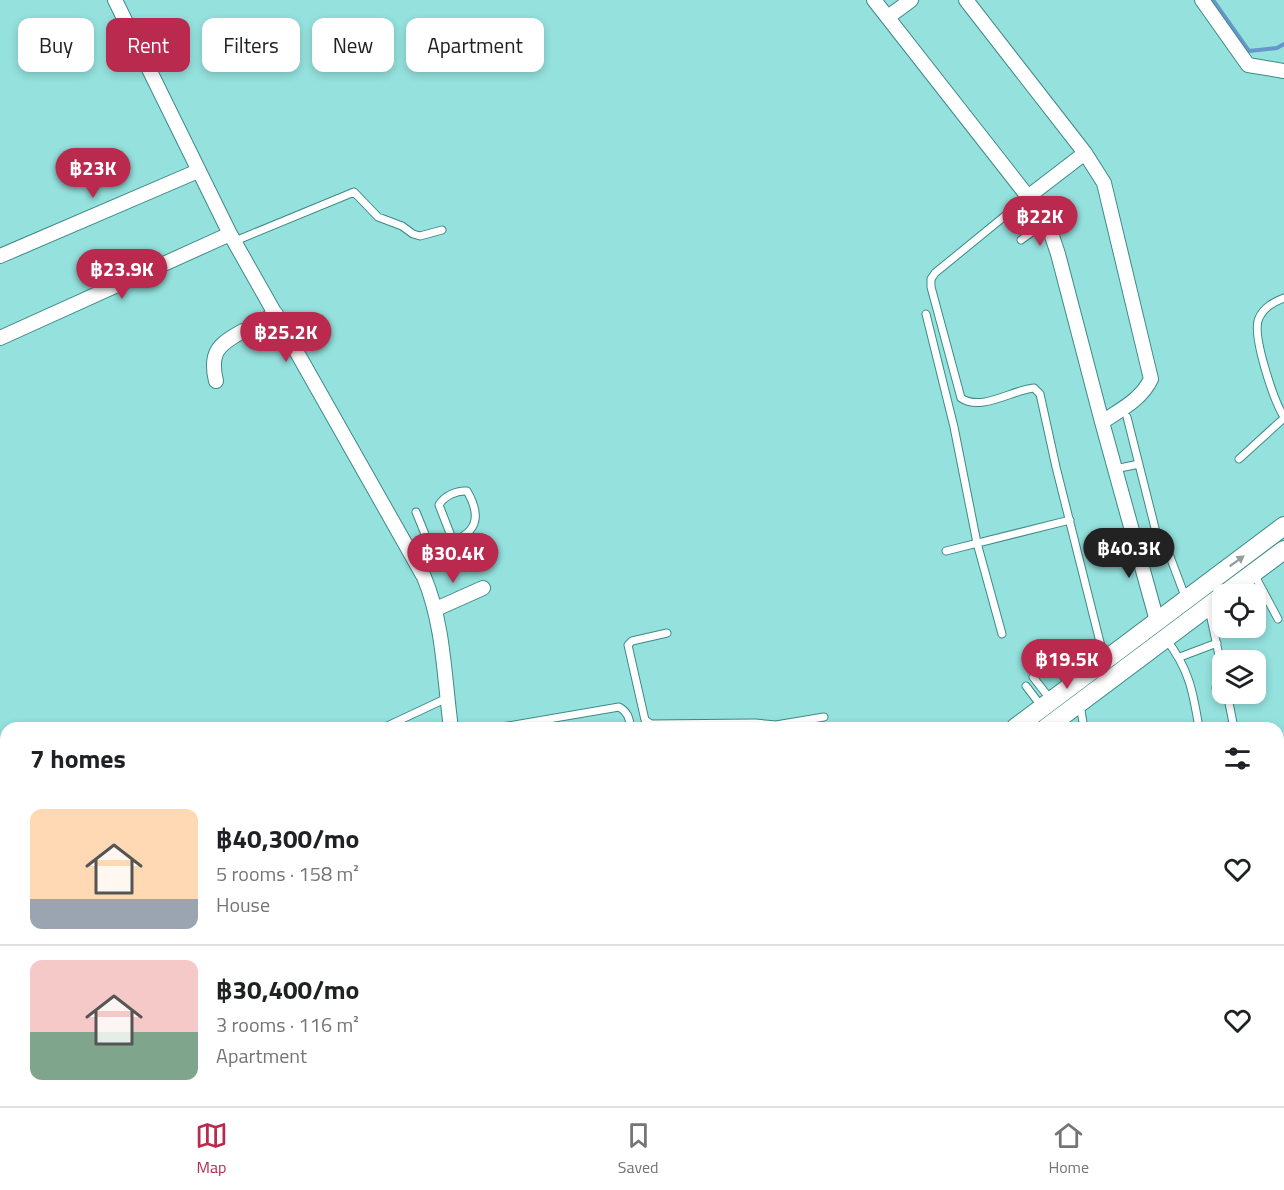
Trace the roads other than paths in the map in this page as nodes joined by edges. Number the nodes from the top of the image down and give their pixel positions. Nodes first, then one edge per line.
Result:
1 (115, 0) edge
2 (875, 0) edge
3 (911, 0) edge
4 (966, 0) edge
5 (1202, 0) edge
6 (888, 17) junction
7 (1284, 71) edge
8 (1085, 153) junction
9 (198, 171) junction
10 (1029, 196) junction
11 (1047, 221) junction
12 (442, 230) dead end
13 (232, 238) junction
14 (1021, 240) dead end
15 (0, 256) edge
16 (1284, 298) edge
17 (276, 314) junction
18 (926, 314) dead end
19 (258, 322) dead end
20 (243, 331) dead end
21 (0, 338) edge
22 (216, 381) dead end
23 (1127, 417) dead end
24 (1284, 417) edge
25 (1102, 422) junction
26 (1239, 459) dead end
27 (1139, 464) junction
28 (1116, 469) junction
29 (416, 512) dead end
30 (1070, 520) junction
31 (1284, 526) edge
32 (453, 541) junction
33 (977, 543) junction
34 (431, 549) junction
35 (1284, 550) edge
36 (946, 551) dead end
37 (414, 556) junction
38 (1254, 572) junction
39 (1238, 584) edge
40 (483, 588) dead end
41 (1186, 599) junction
42 (1212, 604) edge
43 (436, 609) junction
44 (1278, 620) dead end
45 (1157, 621) junction
46 (667, 633) dead end
47 (1002, 634) dead end
48 (1217, 638) edge
49 (1166, 639) junction
50 (1217, 643) junction
51 (1218, 650) edge
52 (1180, 657) junction
53 (1104, 660) junction
54 (1052, 662) dead end
55 (1033, 676) dead end
56 (1070, 685) junction
57 (1026, 686) dead end
58 (447, 698) junction
59 (1079, 703) junction
60 (1047, 704) junction
61 (1229, 704) edge
62 (824, 717) dead end
63 (396, 722) edge
64 (450, 722) edge
65 (531, 722) edge
66 (630, 722) edge
67 (649, 722) edge
68 (797, 722) edge
69 (1023, 722) edge
70 (1054, 722) edge
71 (1083, 722) edge
72 (1199, 722) edge
73 (1233, 722) edge

1 - 9 street
2 - 6 street
3 - 6 street
4 - 8 street
5 - 7 street
6 - 10 street
8 - 10 street
8 - 25 street
9 - 13 street
9 - 15 street
10 - 11 street
10 - 30 lane
11 - 14 lane
11 - 25 street
12 - 13 lane
13 - 17 street
13 - 21 street
16 - 24 lane
17 - 19 street
17 - 37 street
18 - 33 lane
20 - 22 street
23 - 27 lane
24 - 26 lane
25 - 28 street
27 - 28 lane
27 - 41 lane
28 - 45 street
29 - 34 lane
30 - 33 lane
30 - 53 lane
41 -> 31 main road
32 - 32 lane
32 - 34 lane
33 - 36 lane
33 - 47 lane
34 - 37 lane
35 - 38 main road
37 - 43 street
38 - 39 main road
38 - 44 lane
40 - 43 street
41 - 45 main road
42 - 49 main road
43 - 58 street
45 - 53 main road
46 - 67 lane
48 - 50 lane
49 - 52 lane
49 - 59 main road
50 - 51 lane
50 - 52 lane
52 - 72 lane
53 - 56 main road
54 - 56 lane
55 - 60 lane
56 - 60 main road
57 - 60 lane
58 - 63 lane
58 - 64 street
59 - 70 main road
59 - 71 lane
60 - 69 main road
61 - 73 lane
62 - 68 lane
65 - 66 lane

